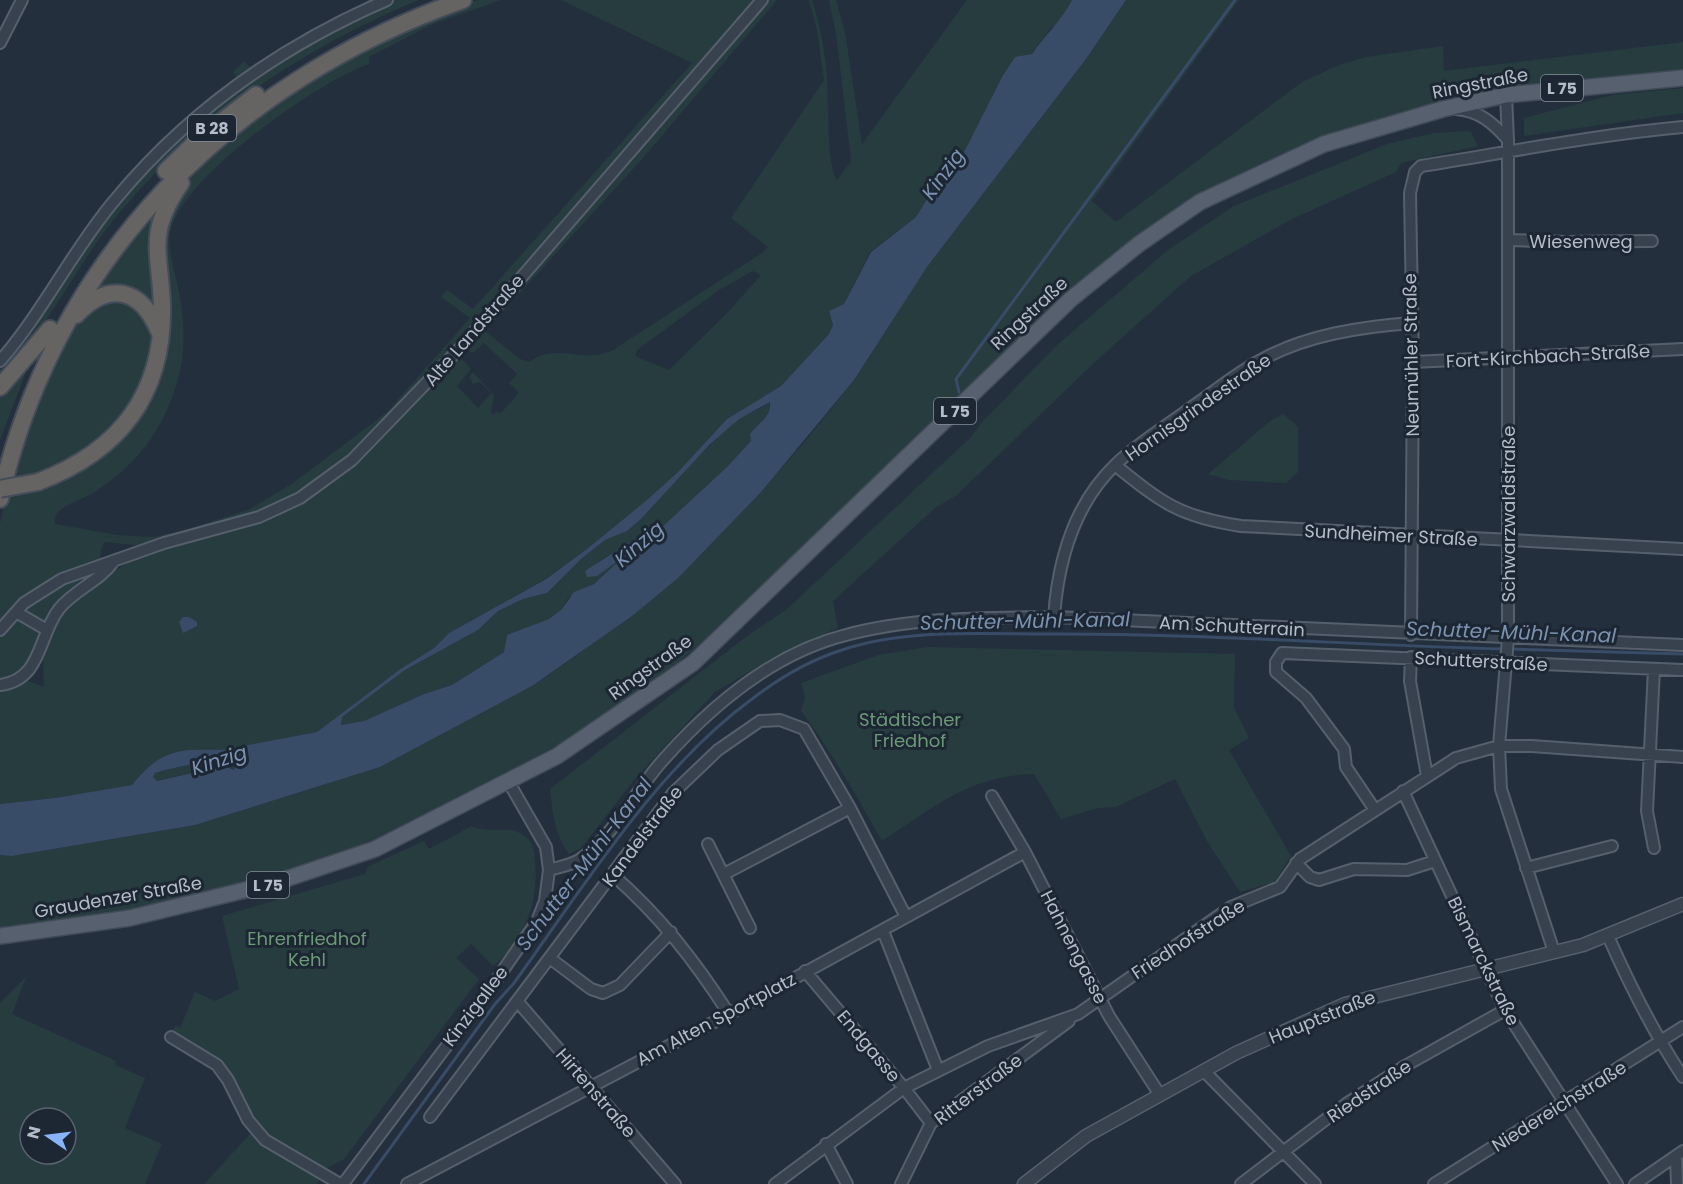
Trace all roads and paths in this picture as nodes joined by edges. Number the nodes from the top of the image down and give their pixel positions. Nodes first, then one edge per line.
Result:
1 (22, 0) edge
2 (387, 0) edge
3 (437, 0) edge
4 (463, 0) edge
5 (762, 0) edge
6 (0, 44) edge
7 (1683, 78) edge
8 (1506, 95) junction
9 (1443, 109) junction
10 (1683, 127) edge
11 (1508, 140) junction
12 (211, 144) junction
13 (1508, 153) junction
14 (1509, 240) junction
15 (1652, 241) dead end
16 (73, 316) junction
17 (1411, 322) junction
18 (50, 329) junction
19 (161, 335) junction
20 (1683, 349) edge
21 (1508, 359) junction
22 (0, 361) edge
23 (1413, 362) junction
24 (0, 387) edge
25 (0, 457) edge
26 (1115, 465) junction
27 (0, 489) edge
28 (0, 499) edge
29 (1412, 535) junction
30 (1509, 541) junction
31 (1683, 549) edge
32 (115, 561) junction
33 (16, 612) junction
34 (1054, 617) junction
35 (0, 630) edge
36 (47, 630) junction
37 (1411, 635) junction
38 (1508, 641) junction
39 (1683, 645) edge
40 (1411, 657) junction
41 (1507, 659) junction
42 (1654, 669) junction
43 (1683, 670) edge
44 (0, 685) edge
45 (1499, 746) junction
46 (1651, 754) junction
47 (1683, 757) edge
48 (1427, 776) junction
49 (508, 782) junction
50 (1403, 791) junction
51 (992, 796) dead end
52 (850, 808) junction
53 (1375, 810) junction
54 (708, 844) dead end
55 (1612, 846) dead end
56 (1654, 848) dead end
57 (1024, 852) junction
58 (1435, 861) junction
59 (1296, 863) junction
60 (1526, 868) junction
61 (549, 870) junction
62 (724, 874) junction
63 (613, 875) junction
64 (1683, 904) edge
65 (905, 915) junction
66 (750, 928) dead end
67 (883, 931) junction
68 (671, 932) junction
69 (0, 936) edge
70 (1608, 936) junction
71 (1554, 952) junction
72 (550, 959) junction
73 (1487, 968) junction
74 (805, 971) junction
75 (1101, 997) junction
76 (518, 1002) junction
77 (1505, 1010) junction
78 (729, 1014) junction
79 (1078, 1014) junction
80 (1683, 1027) edge
81 (171, 1037) dead end
82 (1659, 1042) junction
83 (938, 1070) junction
84 (1204, 1071) junction
85 (1683, 1077) edge
86 (590, 1087) junction
87 (904, 1088) junction
88 (1160, 1095) junction
89 (1564, 1103) junction
90 (430, 1117) dead end
91 (931, 1123) junction
92 (826, 1144) junction
93 (1282, 1154) junction
94 (1679, 1154) edge
95 (341, 1184) edge
96 (407, 1184) edge
97 (675, 1184) edge
98 (775, 1184) edge
99 (847, 1184) edge
100 (901, 1184) edge
101 (1024, 1184) edge
102 (1241, 1184) edge
103 (1315, 1184) edge
104 (1434, 1184) edge
105 (1617, 1184) edge
106 (1635, 1184) edge
107 (1677, 1184) edge

1 - 6 street
2 - 22 street
3 - 18 highway, B 28
4 - 12 highway, B 28
5 - 32 street, Alte Landstraße
7 - 8 main road, Ringstraße / L 75
8 - 9 main road, Ringstraße / L 75
8 - 11 street, Schwarzwaldstraße
9 - 11 street
9 - 49 main road, Ringstraße / L 75
10 - 13 street, Neumühler Straße
11 - 13 street, Schwarzwaldstraße
12 - 16 highway, B 28
12 - 19 highway
13 - 14 street, Schwarzwaldstraße
13 - 17 street, Neumühler Straße
14 - 15 street, Wiesenweg
14 - 21 street, Schwarzwaldstraße
16 - 19 highway
16 - 28 highway, B 28
17 - 23 street, Neumühler Straße
17 - 26 street, Hornisgrindestraße
18 - 24 highway
18 - 25 highway, B 28
19 - 27 highway, bridge
20 - 21 street, Fort-Kirchbach-Straße
21 - 23 street, Fort-Kirchbach-Straße
21 - 30 street, Schwarzwaldstraße
23 - 29 street, Neumühler Straße
26 - 29 street, Sundheimer Straße
26 - 34 street, Hornisgrindestraße
29 - 30 street, Sundheimer Straße
29 - 37 street, Neumühler Straße
30 - 31 street, Sundheimer Straße
30 - 38 street, Schwarzwaldstraße
32 - 33 street, Alte Landstraße
32 - 36 street
33 - 35 street, Alte Landstraße
33 - 36 street
34 - 37 street, Am Schutterrain
34 - 61 street, Am Schutterrain
36 - 44 street
37 - 38 street, Am Schutterrain
38 - 39 street, Am Schutterrain
38 - 41 street, Schwarzwaldstraße
40 - 41 street, Schutterstraße
40 - 48 street
40 - 53 street, Schutterstraße
41 - 42 street, Schutterstraße
41 - 45 street, Schwarzwaldstraße
42 - 43 street, Schutterstraße
42 - 46 street
45 - 46 street, Friedhofstraße
45 - 48 street, Friedhofstraße
45 - 60 street, Schwarzwaldstraße
46 - 47 street, Friedhofstraße
46 - 56 street
48 - 50 street, Friedhofstraße
49 - 61 street, Kinzigallee
49 - 69 main road, Graudenzer Straße / L 75
50 - 53 street, Friedhofstraße
50 - 58 street, Bismarckstraße
51 - 57 street, Hahnengasse
52 - 62 street
52 - 63 street, Kandelstraße
52 - 65 street, Kandelstraße
53 - 59 street, Friedhofstraße
54 - 62 street
55 - 60 street
57 - 65 street, Am Alten Sportplatz
57 - 75 street, Hahnengasse
58 - 59 street
58 - 73 street, Bismarckstraße
59 - 75 street, Friedhofstraße
60 - 71 street, Schwarzwaldstraße
61 - 95 street, Kinzigallee
62 - 66 street
63 - 68 street
63 - 72 street, Kandelstraße
64 - 70 street, Hauptstraße
65 - 67 street, Am Alten Sportplatz
67 - 74 street, Am Alten Sportplatz
67 - 83 street
68 - 72 street
68 - 78 street
70 - 71 street, Hauptstraße
70 - 82 street
71 - 73 street, Hauptstraße
72 - 76 street, Kandelstraße
73 - 77 street, Bismarckstraße
73 - 84 street, Hauptstraße
74 - 78 street, Am Alten Sportplatz
74 - 87 street, Endgasse
75 - 79 street, Friedhofstraße
75 - 88 street, Hahnengasse
76 - 86 street, Hirtenstraße
76 - 90 street, Kandelstraße
77 - 89 street, Bismarckstraße
77 - 93 street, Riedstraße
78 - 86 street, Am Alten Sportplatz
79 - 83 street, Friedhofstraße
79 - 91 street, Ritterstraße
80 - 82 street, Niedereichstraße
81 - 95 street, Kinzigallee
82 - 85 street
82 - 89 street, Niedereichstraße
83 - 87 street, Friedhofstraße
84 - 88 street, Hauptstraße
84 - 93 street
86 - 96 street, Am Alten Sportplatz
86 - 97 street, Hirtenstraße
87 - 91 street, Endgasse
87 - 92 street, Friedhofstraße
88 - 101 street, Hauptstraße
89 - 104 street, Niedereichstraße
89 - 105 street, Bismarckstraße
91 - 100 street, Ritterstraße
92 - 98 street, Friedhofstraße
92 - 99 street
93 - 102 street, Riedstraße
93 - 103 street
94 - 106 street
94 - 107 street

